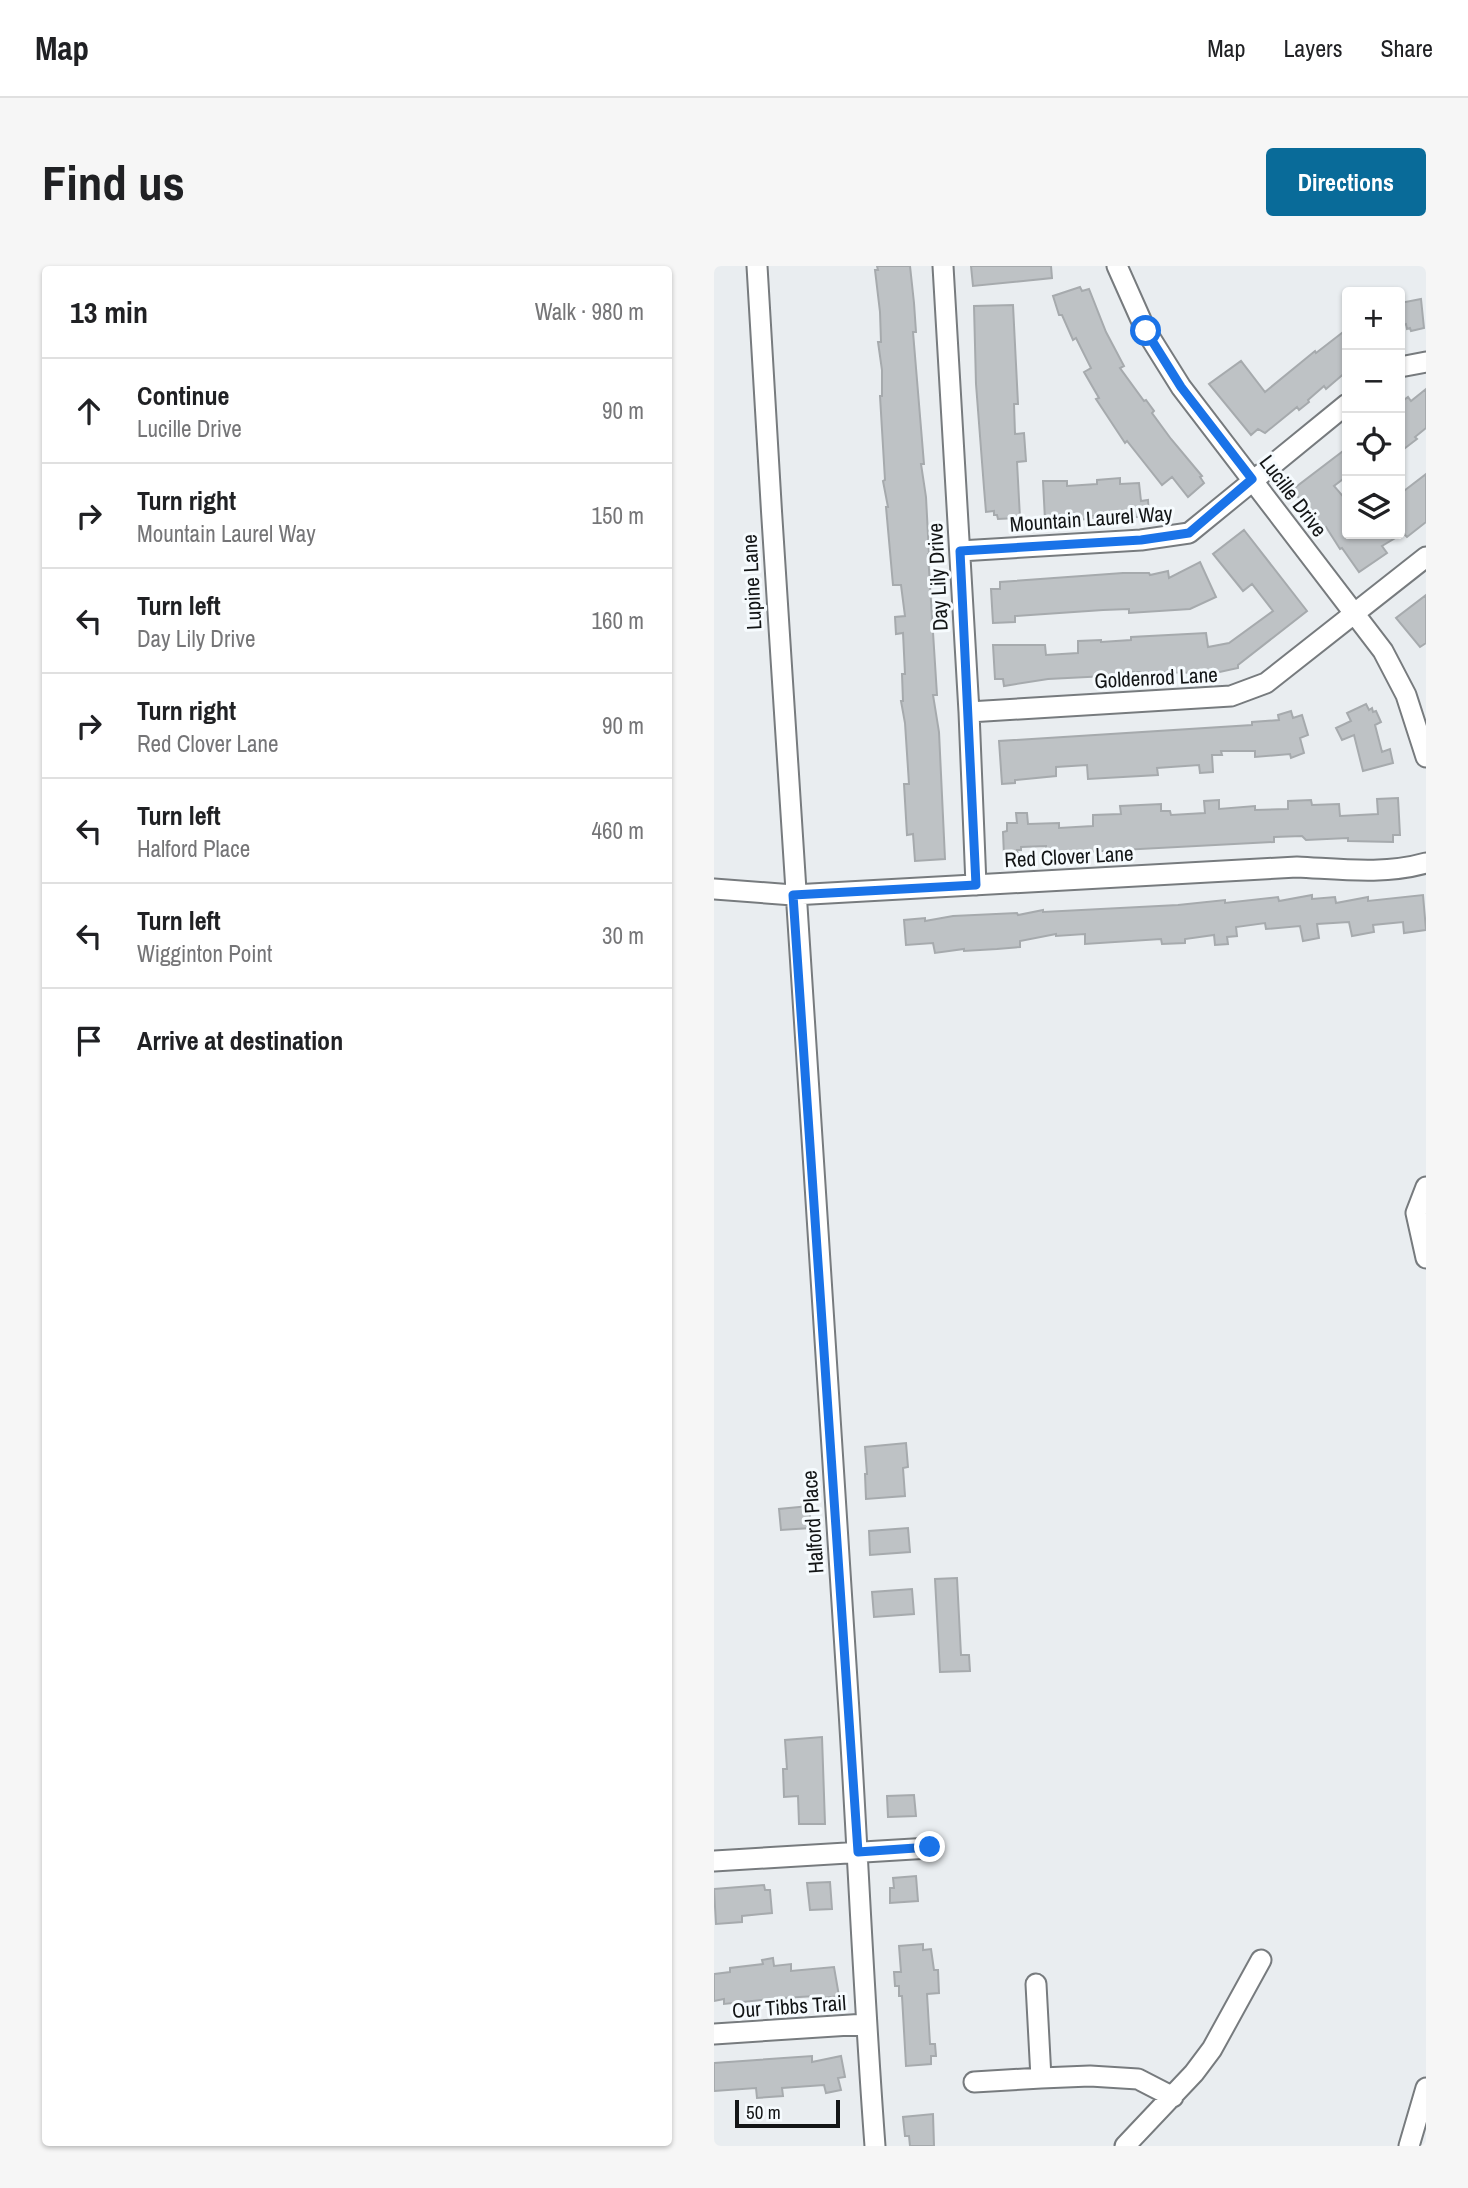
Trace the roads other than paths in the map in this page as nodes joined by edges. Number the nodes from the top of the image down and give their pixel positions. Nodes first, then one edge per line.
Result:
1 (757, 266) edge
2 (943, 266) edge
3 (1117, 266) edge
4 (1426, 362) edge
5 (1405, 366) edge
6 (1342, 408) edge
7 (1252, 479) junction
8 (960, 551) junction
9 (1426, 557) edge
10 (1354, 614) junction
11 (969, 712) junction
12 (1426, 757) edge
13 (1426, 863) edge
14 (976, 885) junction
15 (714, 889) edge
16 (793, 895) junction
17 (1426, 1187) edge
18 (1426, 1258) edge
19 (930, 1847) dead end
20 (858, 1852) junction
21 (714, 1861) edge
22 (1261, 1960) dead end
23 (1036, 1984) dead end
24 (866, 2024) junction
25 (714, 2034) edge
26 (1041, 2078) junction
27 (974, 2082) dead end
28 (1426, 2088) edge
29 (1173, 2097) junction
30 (875, 2146) edge
31 (1125, 2146) edge
32 (1409, 2146) edge

1 - 16 street, Lupine Lane
2 - 8 street, Day Lily Drive
3 - 7 street, Lucille Drive
4 - 5 street
6 - 7 street, Mountain Laurel Way
7 - 8 street, Mountain Laurel Way
7 - 10 street, Lucille Drive
8 - 11 street, Day Lily Drive
9 - 10 street, Goldenrod Lane
10 - 11 street, Goldenrod Lane
10 - 12 street, Lucille Drive
11 - 14 street, Day Lily Drive
13 - 14 street, Red Clover Lane
14 - 16 street, Red Clover Lane
15 - 16 street, Red Clover Lane
16 - 20 street, Halford Place
17 - 18 street
19 - 20 street
20 - 21 street
20 - 24 street, Halford Place
22 - 29 street
23 - 26 street
24 - 25 street, Our Tibbs Trail
24 - 30 street, Halford Place
26 - 27 street
26 - 29 street
28 - 32 street
29 - 31 street

